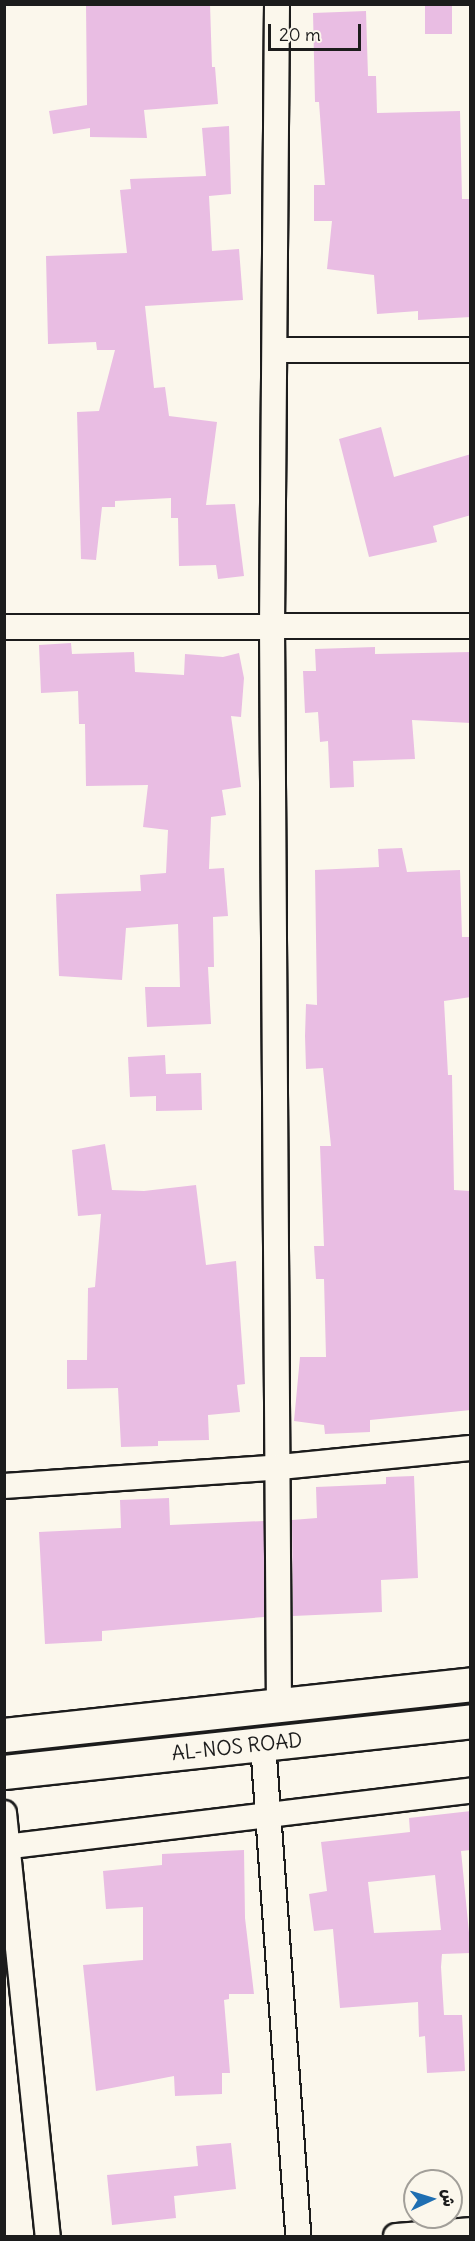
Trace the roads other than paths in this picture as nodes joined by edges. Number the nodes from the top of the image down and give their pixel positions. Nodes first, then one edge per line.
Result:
1 (277, 4) edge
2 (275, 350) junction
3 (471, 350) edge
4 (471, 626) edge
5 (4, 627) edge
6 (272, 627) junction
7 (471, 1448) edge
8 (280, 1467) junction
9 (4, 1486) edge
10 (471, 1684) edge
11 (279, 1706) junction
12 (471, 1720) edge
13 (4, 1735) edge
14 (263, 1743) junction
15 (4, 1772) edge
16 (471, 1791) edge
17 (4, 1813) edge
18 (266, 1816) junction
19 (7, 1847) edge
20 (471, 2230) edge
21 (48, 2236) edge
22 (298, 2236) edge
23 (396, 2236) edge

1 - 2 street
2 - 3 street
2 - 6 street
4 - 6 street
5 - 6 street
6 - 8 street
7 - 8 street
8 - 9 street
8 - 11 street
10 - 11 main road, AL-NOS ROAD
11 - 13 main road, AL-NOS ROAD
12 - 14 main road, AL-NOS ROAD
14 - 15 main road, AL-NOS ROAD
14 - 18 street
16 - 18 street
17 - 19 street
18 - 19 street
18 - 22 street
19 - 21 street
20 - 23 street

